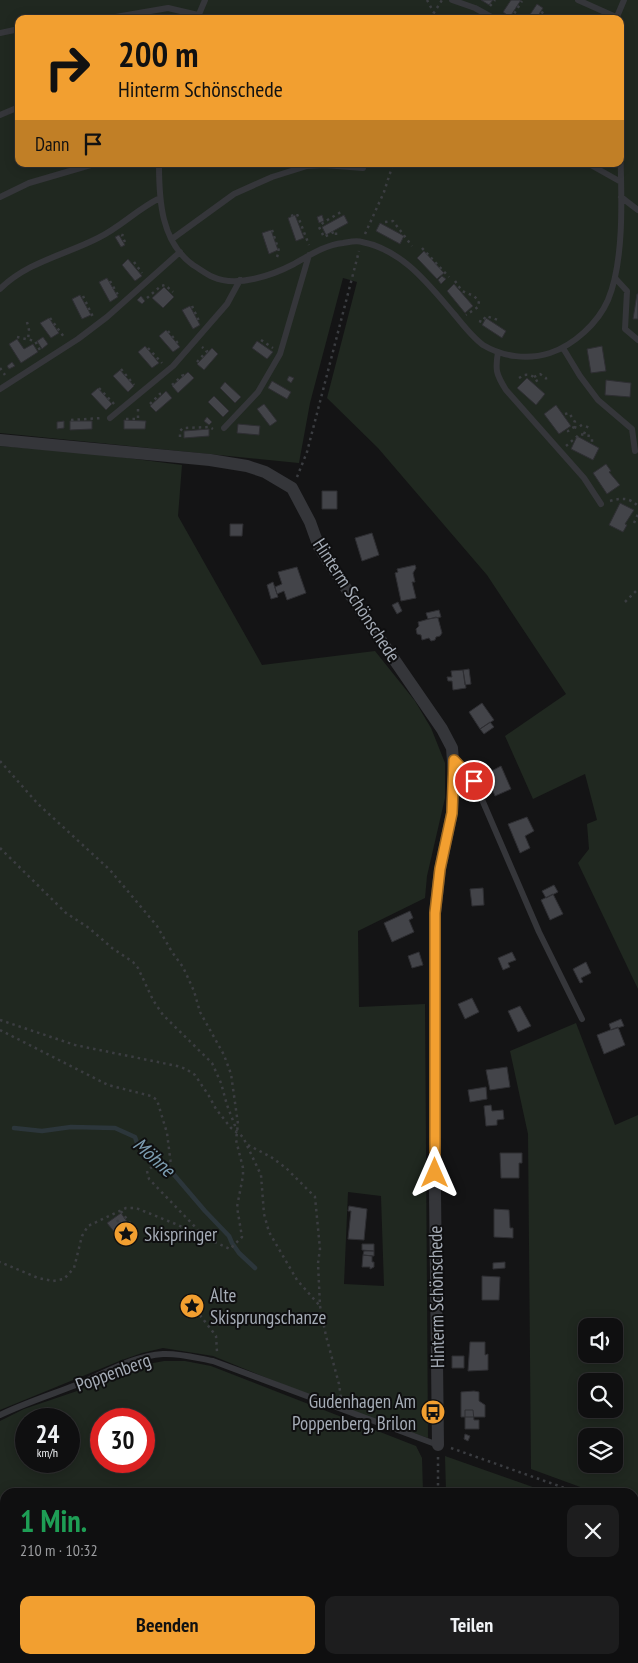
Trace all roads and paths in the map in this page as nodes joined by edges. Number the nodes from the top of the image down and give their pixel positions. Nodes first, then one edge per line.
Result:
1 (205, 0) edge
2 (427, 0) edge
3 (442, 0) edge
4 (452, 0) edge
5 (578, 0) edge
6 (624, 0) edge
7 (522, 1) edge
8 (544, 10) dead end
9 (434, 13) joint
10 (127, 15) edge
11 (191, 15) edge
12 (198, 15) edge
13 (488, 15) edge
14 (513, 15) edge
15 (541, 15) edge
16 (610, 15) edge
17 (617, 15) edge
18 (15, 30) edge
19 (0, 33) edge
20 (15, 109) edge
21 (0, 115) edge
22 (84, 167) edge
23 (159, 167) edge
24 (304, 167) edge
25 (350, 167) edge
26 (393, 167) edge
27 (594, 167) edge
28 (621, 167) edge
29 (363, 168) dead end
30 (621, 182) junction
31 (0, 197) edge
32 (621, 197) junction
33 (160, 198) junction
34 (638, 210) edge
35 (341, 212) dead end
36 (291, 216) dead end
37 (385, 222) dead end
38 (272, 230) dead end
39 (172, 239) junction
40 (361, 241) junction
41 (338, 244) junction
42 (412, 246) dead end
43 (422, 248) dead end
44 (180, 252) junction
45 (311, 254) junction
46 (277, 257) dead end
47 (134, 262) dead end
48 (449, 277) dead end
49 (615, 278) junction
50 (147, 280) junction
51 (240, 280) junction
52 (455, 280) dead end
53 (110, 281) dead end
54 (0, 289) edge
55 (174, 292) dead end
56 (82, 296) dead end
57 (147, 298) dead end
58 (123, 302) junction
59 (192, 306) dead end
60 (50, 318) dead end
61 (498, 320) dead end
62 (460, 321) junction
63 (27, 322) dead end
64 (480, 322) dead end
65 (97, 325) junction
66 (168, 331) dead end
67 (204, 332) junction
68 (17, 337) dead end
69 (28, 340) junction
70 (638, 340) edge
71 (195, 341) junction
72 (69, 345) junction
73 (148, 348) dead end
74 (564, 348) junction
75 (185, 352) junction
76 (498, 352) junction
77 (46, 360) junction
78 (196, 362) dead end
79 (121, 369) dead end
80 (168, 370) junction
81 (534, 377) junction
82 (520, 378) dead end
83 (546, 380) dead end
84 (538, 384) dead end
85 (99, 388) dead end
86 (0, 389) edge
87 (139, 394) junction
88 (565, 414) dead end
89 (112, 416) junction
90 (71, 420) dead end
91 (574, 427) junction
92 (224, 428) dead end
93 (213, 429) dead end
94 (568, 434) dead end
95 (584, 434) junction
96 (180, 437) dead end
97 (0, 440) edge
98 (592, 442) dead end
99 (635, 451) dead end
100 (562, 453) junction
101 (292, 488) junction
102 (601, 504) joint
103 (638, 506) edge
104 (638, 514) edge
105 (634, 523) dead end
106 (638, 589) edge
107 (626, 602) dead end
108 (454, 760) junction
109 (0, 761) edge
110 (0, 848) edge
111 (582, 1019) dead end
112 (0, 1020) edge
113 (0, 1030) edge
114 (238, 1132) junction
115 (247, 1145) junction
116 (120, 1210) junction
117 (117, 1220) dead end
118 (202, 1235) junction
119 (0, 1262) edge
120 (320, 1306) junction
121 (196, 1310) dead end
122 (217, 1363) junction
123 (342, 1410) junction
124 (0, 1415) edge
125 (438, 1444) junction
126 (438, 1488) edge
127 (565, 1488) edge

1 - 12 lane
2 - 9 path
3 - 9 path
4 - 13 lane
5 - 16 lane
6 - 17 lane
7 - 14 path
8 - 15 path
10 - 11 lane
18 - 19 lane
20 - 21 lane
22 - 31 lane
23 - 33 lane
24 - 39 lane
25 - 29 lane
26 - 40 path
27 - 30 lane
28 - 30 lane
30 - 32 lane
32 - 34 lane
32 - 49 lane
33 - 39 lane
33 - 54 lane
35 - 41 path
36 - 45 path
37 - 42 path
38 - 46 path
39 - 44 lane
40 - 41 lane
40 - 62 lane
40 - 101 path
41 - 45 lane
43 - 48 path
44 - 50 lane
44 - 51 lane
45 - 51 lane
45 - 92 lane
47 - 50 path
49 - 70 lane
49 - 74 lane
50 - 58 lane
51 - 67 lane
52 - 62 path
53 - 58 path
55 - 57 path
56 - 65 path
58 - 65 lane
59 - 67 path
60 - 72 path
61 - 64 path
62 - 76 lane
63 - 69 path
65 - 72 lane
66 - 75 path
67 - 71 lane
68 - 69 path
69 - 77 path
71 - 75 lane
71 - 78 path
72 - 77 lane
73 - 80 path
74 - 76 lane
74 - 99 lane
75 - 80 lane
76 - 100 lane
77 - 86 lane
79 - 87 path
80 - 87 lane
81 - 82 path
81 - 83 path
81 - 84 path
85 - 89 path
87 - 89 lane
88 - 91 path
89 - 90 path
91 - 94 path
91 - 95 path
93 - 96 path
95 - 98 path
95 - 100 path
97 - 101 street
100 - 102 lane
101 - 108 street, Hinterm Schönschede
102 - 103 path
104 - 105 path
106 - 107 path
108 - 111 lane, Hinterm Schönschede
108 - 125 street, Hinterm Schönschede
109 - 114 path
110 - 114 path
112 - 114 path
113 - 118 path
114 - 115 path
114 - 118 path
115 - 120 path
115 - 120 path
116 - 117 path
116 - 118 path
116 - 119 path
120 - 123 path
121 - 122 path
122 - 123 lane, Poppenberg
122 - 124 lane, Poppenberg
123 - 125 lane, Poppenberg
125 - 126 path
125 - 127 path

